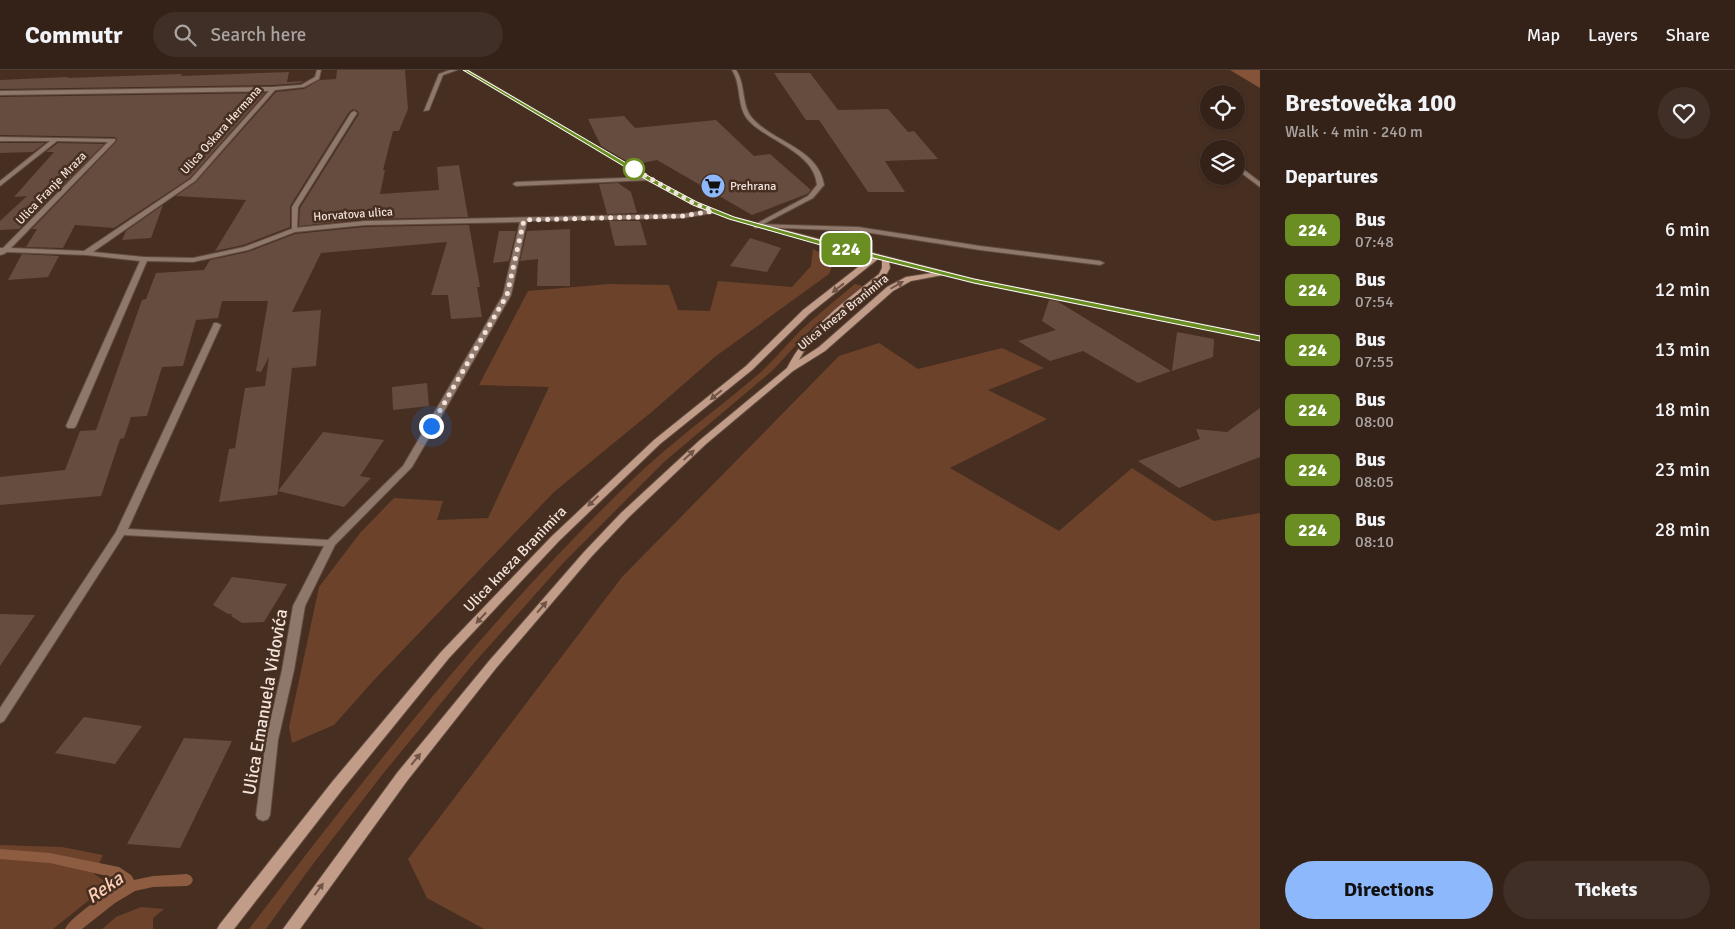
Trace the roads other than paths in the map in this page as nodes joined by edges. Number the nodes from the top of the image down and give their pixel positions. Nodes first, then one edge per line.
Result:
1 (319, 70) edge
2 (455, 70) edge
3 (466, 70) edge
4 (734, 70) edge
5 (274, 89) junction
6 (0, 93) edge
7 (426, 110) dead end
8 (354, 113) dead end
9 (0, 138) edge
10 (56, 139) junction
11 (1245, 173) edge
12 (650, 179) junction
13 (0, 184) edge
14 (516, 184) dead end
15 (1260, 185) edge
16 (713, 211) junction
17 (524, 220) junction
18 (756, 226) junction
19 (294, 230) junction
20 (2, 252) edge
21 (86, 253) junction
22 (880, 258) junction
23 (144, 259) junction
24 (1100, 263) dead end
25 (943, 273) junction
26 (217, 325) dead end
27 (1260, 338) edge
28 (790, 369) junction
29 (71, 426) dead end
30 (121, 532) junction
31 (331, 543) junction
32 (0, 718) edge
33 (263, 815) dead end
34 (225, 929) edge
35 (291, 929) edge

1 - 5 street
2 - 7 street
3 - 12 street
4 - 18 street
5 - 6 street
5 - 21 street, Ulica Oskara Hermana
8 - 19 street
9 - 10 street
10 - 13 street
10 - 20 street, Ulica Franje Mraza
11 - 15 street
12 - 14 street
12 - 16 street
16 - 17 street, Horvatova ulica
16 - 18 street
17 - 19 street, Horvatova ulica
17 - 31 street, Ulica Emanuela Vidovića
18 - 22 street
18 - 24 street
19 - 23 street, Horvatova ulica
20 - 21 street, Horvatova ulica
21 - 23 street, Horvatova ulica
22 - 25 street
22 - 28 street, Ulica kneza Branimira
22 -> 34 street, Ulica kneza Branimira
23 - 29 street
25 - 27 street
28 -> 25 street, Ulica kneza Branimira
26 - 30 street
35 -> 28 street, Ulica kneza Branimira
30 - 31 street
30 - 32 street
31 - 33 street, Ulica Emanuela Vidovića

